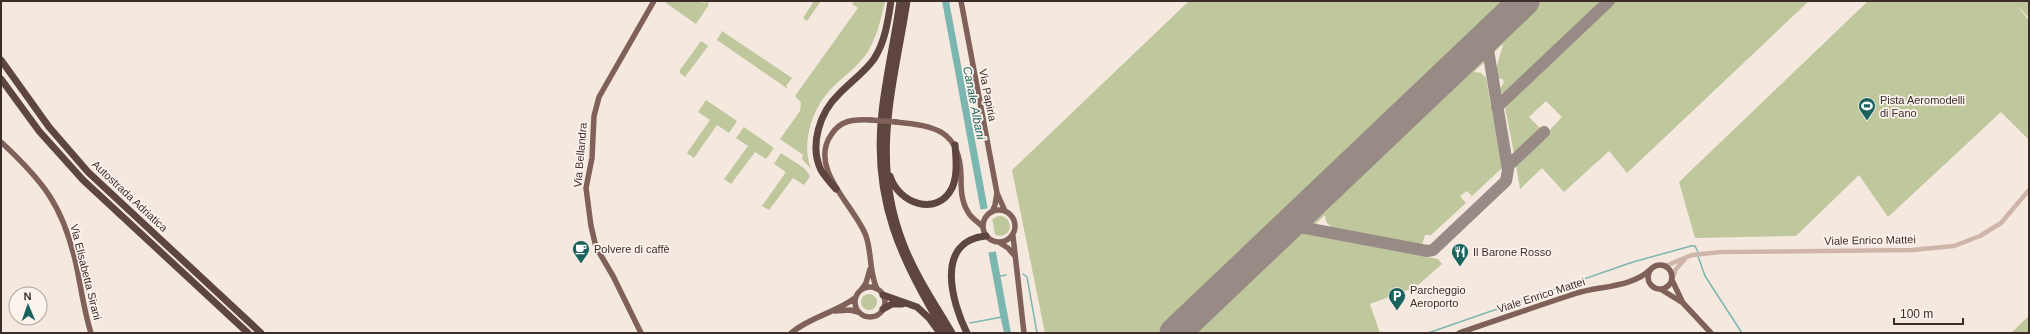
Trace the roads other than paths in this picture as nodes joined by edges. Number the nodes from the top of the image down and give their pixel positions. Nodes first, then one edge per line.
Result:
1 (654, 1) edge
2 (891, 1) edge
3 (900, 1) edge
4 (907, 1) edge
5 (961, 1) edge
6 (1, 60) edge
7 (1, 79) edge
8 (1, 142) edge
9 (955, 145) junction
10 (885, 156) junction
11 (836, 189) junction
12 (2029, 190) edge
13 (997, 193) junction
14 (1005, 211) junction
15 (992, 212) junction
16 (969, 214) junction
17 (985, 218) junction
18 (983, 227) junction
19 (986, 236) junction
20 (1013, 236) junction
21 (1000, 243) junction
22 (1692, 255) junction
23 (1015, 257) junction
24 (1662, 265) junction
25 (870, 267) junction
26 (1651, 269) junction
27 (1672, 279) junction
28 (1632, 281) junction
29 (1650, 284) junction
30 (861, 290) junction
31 (1662, 290) junction
32 (880, 292) junction
33 (855, 298) junction
34 (1683, 303) junction
35 (883, 309) junction
36 (831, 312) junction
37 (858, 312) junction
38 (91, 333) edge
39 (248, 333) edge
40 (261, 333) edge
41 (641, 333) edge
42 (790, 333) edge
43 (937, 333) edge
44 (940, 333) edge
45 (945, 333) edge
46 (952, 333) edge
47 (967, 333) edge
48 (1024, 333) edge
49 (1458, 333) edge
50 (1710, 333) edge

1 - 41 main road, Via Bellandra
2 - 11 highway
3 - 45 highway
4 - 10 highway
5 - 13 main road, Via Papiria
6 - 40 highway, Autostrada Adriatica
7 - 39 highway, Autostrada Adriatica
8 - 38 main road, Via Elisabetta Sirani
9 - 10 highway
9 - 11 main road, bridge
9 - 16 main road
10 - 46 highway
11 - 25 main road
12 - 22 street, Viale Enrico Mattei
13 - 14 main road, Via Papiria
13 - 15 main road, Via Papiria
14 - 15 main road
14 - 20 main road, Via Papiria
15 - 17 main road
16 - 17 main road
16 - 18 main road
17 - 18 main road
18 - 19 main road
19 - 21 main road
19 - 47 highway
20 - 21 main road
20 - 23 main road, Via Papiria
21 - 23 main road
22 - 24 street, Viale Enrico Mattei
22 - 27 street
23 - 48 main road, Via Papiria
24 - 26 main road
24 - 27 main road
25 - 30 main road
25 - 32 main road
26 - 28 main road, Viale Enrico Mattei
26 - 29 main road
27 - 31 main road
27 - 34 main road
28 - 29 main road, Viale Enrico Mattei
28 - 49 main road, Viale Enrico Mattei
29 - 31 main road
30 - 32 main road
30 - 33 main road
31 - 34 main road
32 - 35 main road
32 - 44 highway
33 - 36 main road
33 - 37 main road
34 - 50 main road
35 - 37 main road
35 - 43 highway
36 - 37 main road
36 - 42 main road

